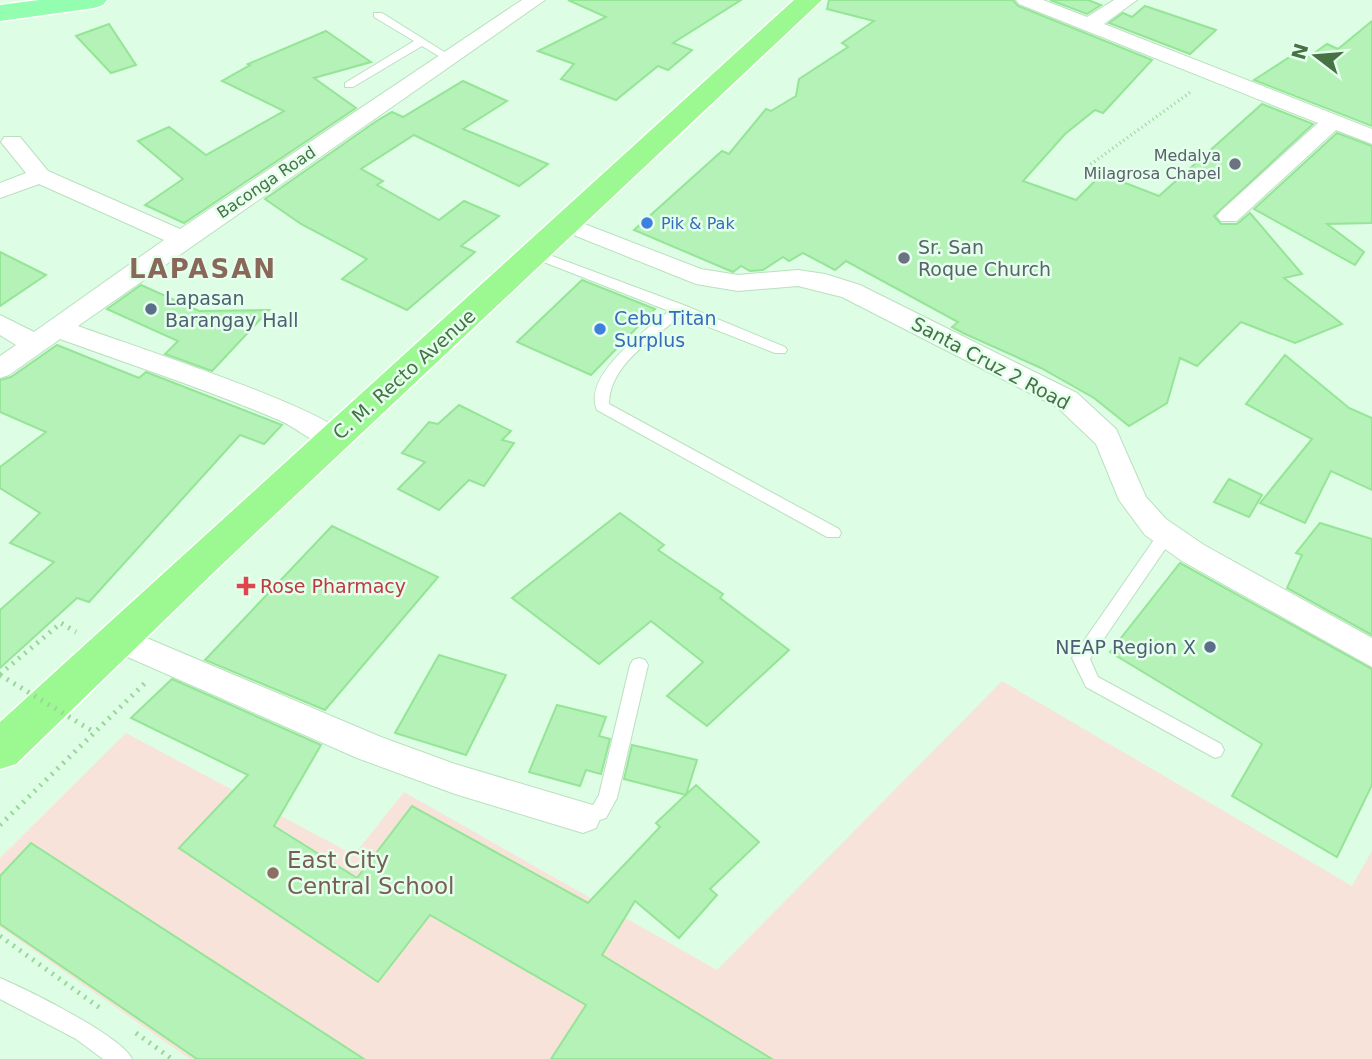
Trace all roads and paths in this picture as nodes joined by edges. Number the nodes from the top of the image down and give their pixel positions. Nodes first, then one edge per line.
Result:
1 (94, 0) edge
2 (535, 0) edge
3 (809, 0) edge
4 (1026, 0) edge
5 (1127, 0) edge
6 (0, 13) edge
7 (378, 15) dead end
8 (1090, 24) junction
9 (421, 42) junction
10 (449, 58) junction
11 (1212, 76) junction
12 (349, 85) dead end
13 (1333, 121) junction
14 (1372, 136) edge
15 (12, 142) dead end
16 (1087, 167) dead end
17 (40, 176) junction
18 (0, 191) edge
19 (1229, 216) dead end
20 (569, 225) junction
21 (181, 239) junction
22 (536, 254) junction
23 (681, 309) junction
24 (0, 324) edge
25 (57, 328) junction
26 (35, 344) junction
27 (780, 350) dead end
28 (0, 369) edge
29 (334, 438) junction
30 (833, 533) dead end
31 (1166, 535) junction
32 (61, 623) dead end
33 (116, 638) junction
34 (1372, 654) edge
35 (639, 665) dead end
36 (0, 675) edge
37 (149, 679) dead end
38 (94, 732) junction
39 (0, 750) edge
40 (1214, 750) dead end
41 (583, 817) joint
42 (0, 825) edge
43 (0, 936) edge
44 (0, 988) edge
45 (107, 1013) dead end
46 (129, 1028) dead end
47 (121, 1059) edge
48 (172, 1059) edge

1 - 6 main road
2 - 10 street, Baconga Road
3 - 20 highway, C. M. Recto Avenue
4 - 8 street
5 - 8 street
7 - 9 lane
8 - 11 street
9 - 10 lane
9 - 12 lane
10 - 21 street, Baconga Road
11 - 13 street
11 - 16 path
13 - 14 street
13 - 19 street
15 - 17 street
17 - 18 street
17 - 21 street
20 - 22 highway, C. M. Recto Avenue
20 - 31 street, Santa Cruz 2 Road
21 - 25 street, Baconga Road
22 - 23 lane
22 - 29 highway, C. M. Recto Avenue
23 - 27 lane
23 - 30 lane
24 - 26 street
25 - 26 street, Baconga Road
25 - 29 street
26 - 28 street, Baconga Road
29 - 33 highway, C. M. Recto Avenue
31 - 34 street, Santa Cruz 2 Road
31 - 40 lane
32 - 36 path
33 - 39 highway, C. M. Recto Avenue
33 - 41 street
35 - 41 lane
36 - 38 path, bridge
37 - 38 path
38 - 42 path
43 - 45 path
44 - 47 lane
46 - 48 path

